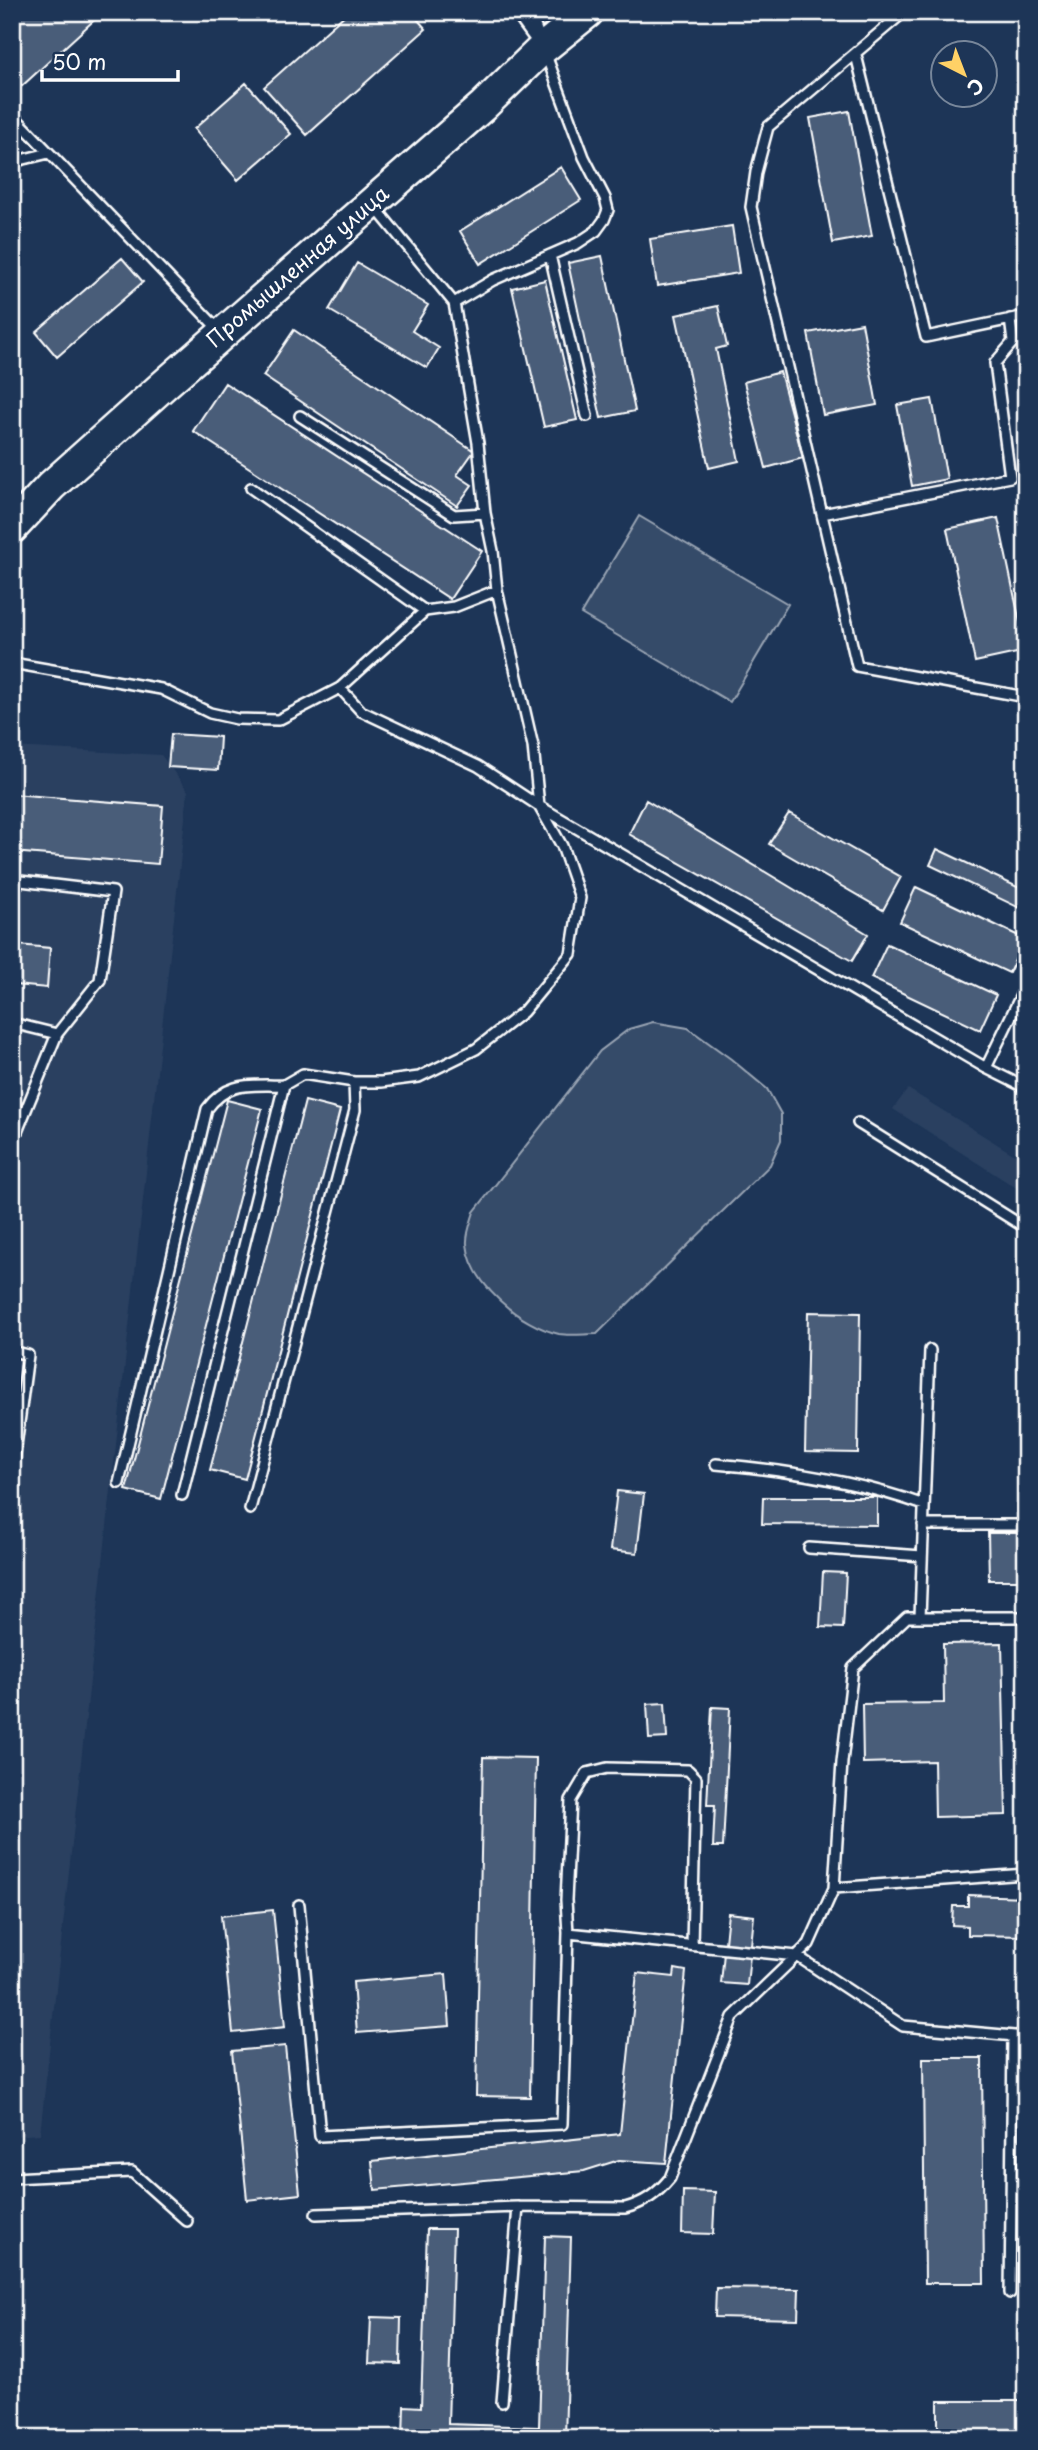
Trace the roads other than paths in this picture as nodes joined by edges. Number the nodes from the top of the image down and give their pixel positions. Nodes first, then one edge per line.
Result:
1 (515, 12) edge
2 (530, 12) edge
3 (589, 12) edge
4 (904, 12) edge
5 (542, 49) junction
6 (856, 55) junction
7 (12, 114) edge
8 (49, 153) junction
9 (12, 162) edge
10 (371, 202) junction
11 (550, 255) junction
12 (454, 303) junction
13 (1026, 316) edge
14 (1010, 319) junction
15 (222, 334) junction
16 (300, 416) dead end
17 (587, 416) dead end
18 (251, 488) dead end
19 (485, 513) junction
20 (822, 514) junction
21 (12, 528) edge
22 (497, 590) junction
23 (425, 611) junction
24 (12, 663) edge
25 (340, 688) junction
26 (1026, 696) edge
27 (539, 806) junction
28 (12, 880) edge
29 (1026, 985) edge
30 (12, 1023) edge
31 (57, 1034) junction
32 (986, 1068) junction
33 (354, 1082) junction
34 (284, 1085) junction
35 (1026, 1088) edge
36 (858, 1123) dead end
37 (12, 1144) edge
38 (1026, 1228) edge
39 (930, 1350) dead end
40 (12, 1351) edge
41 (716, 1464) dead end
42 (12, 1476) edge
43 (119, 1483) dead end
44 (182, 1495) dead end
45 (924, 1505) junction
46 (250, 1509) dead end
47 (923, 1525) junction
48 (1026, 1525) edge
49 (809, 1548) dead end
50 (922, 1556) junction
51 (919, 1616) junction
52 (1026, 1616) edge
53 (1026, 1874) edge
54 (834, 1888) junction
55 (299, 1906) dead end
56 (568, 1933) junction
57 (692, 1945) junction
58 (797, 1956) junction
59 (1013, 2036) junction
60 (1026, 2037) edge
61 (12, 2178) edge
62 (518, 2207) junction
63 (316, 2214) dead end
64 (187, 2221) dead end
65 (1010, 2293) dead end
66 (502, 2402) dead end

1 - 5 lane
2 - 5 lane
3 - 5 main road, Промышленная улица
4 - 6 lane
5 - 10 main road, Промышленная улица
5 - 11 lane
6 - 14 lane
6 - 20 lane
7 - 8 lane
8 - 9 lane
8 - 15 lane
10 - 12 lane
10 - 15 main road, Промышленная улица
11 - 12 lane
11 - 17 lane
12 - 19 lane
13 - 14 lane
14 - 20 lane
15 - 21 main road, Промышленная улица
16 - 19 lane
18 - 23 lane
19 - 22 lane
20 - 26 lane
22 - 23 lane
22 - 27 lane
23 - 25 lane
24 - 25 lane
25 - 27 lane
27 - 32 lane
27 - 33 lane
28 - 31 lane
29 - 32 lane
30 - 31 lane
31 - 37 lane
32 - 35 lane
33 - 34 lane
33 - 46 lane
34 - 43 lane
34 - 44 lane
36 - 38 lane
39 - 45 lane
40 - 42 lane
41 - 45 lane
45 - 47 lane
47 - 48 lane
47 - 50 lane
49 - 50 lane
50 - 51 lane
51 - 52 lane
51 - 54 lane
53 - 54 lane
54 - 58 lane
55 - 56 lane
56 - 57 lane
56 - 57 lane
57 - 58 lane
58 - 59 lane
58 - 62 lane
59 - 60 lane
59 - 65 lane
61 - 64 lane
62 - 63 lane
62 - 66 lane

